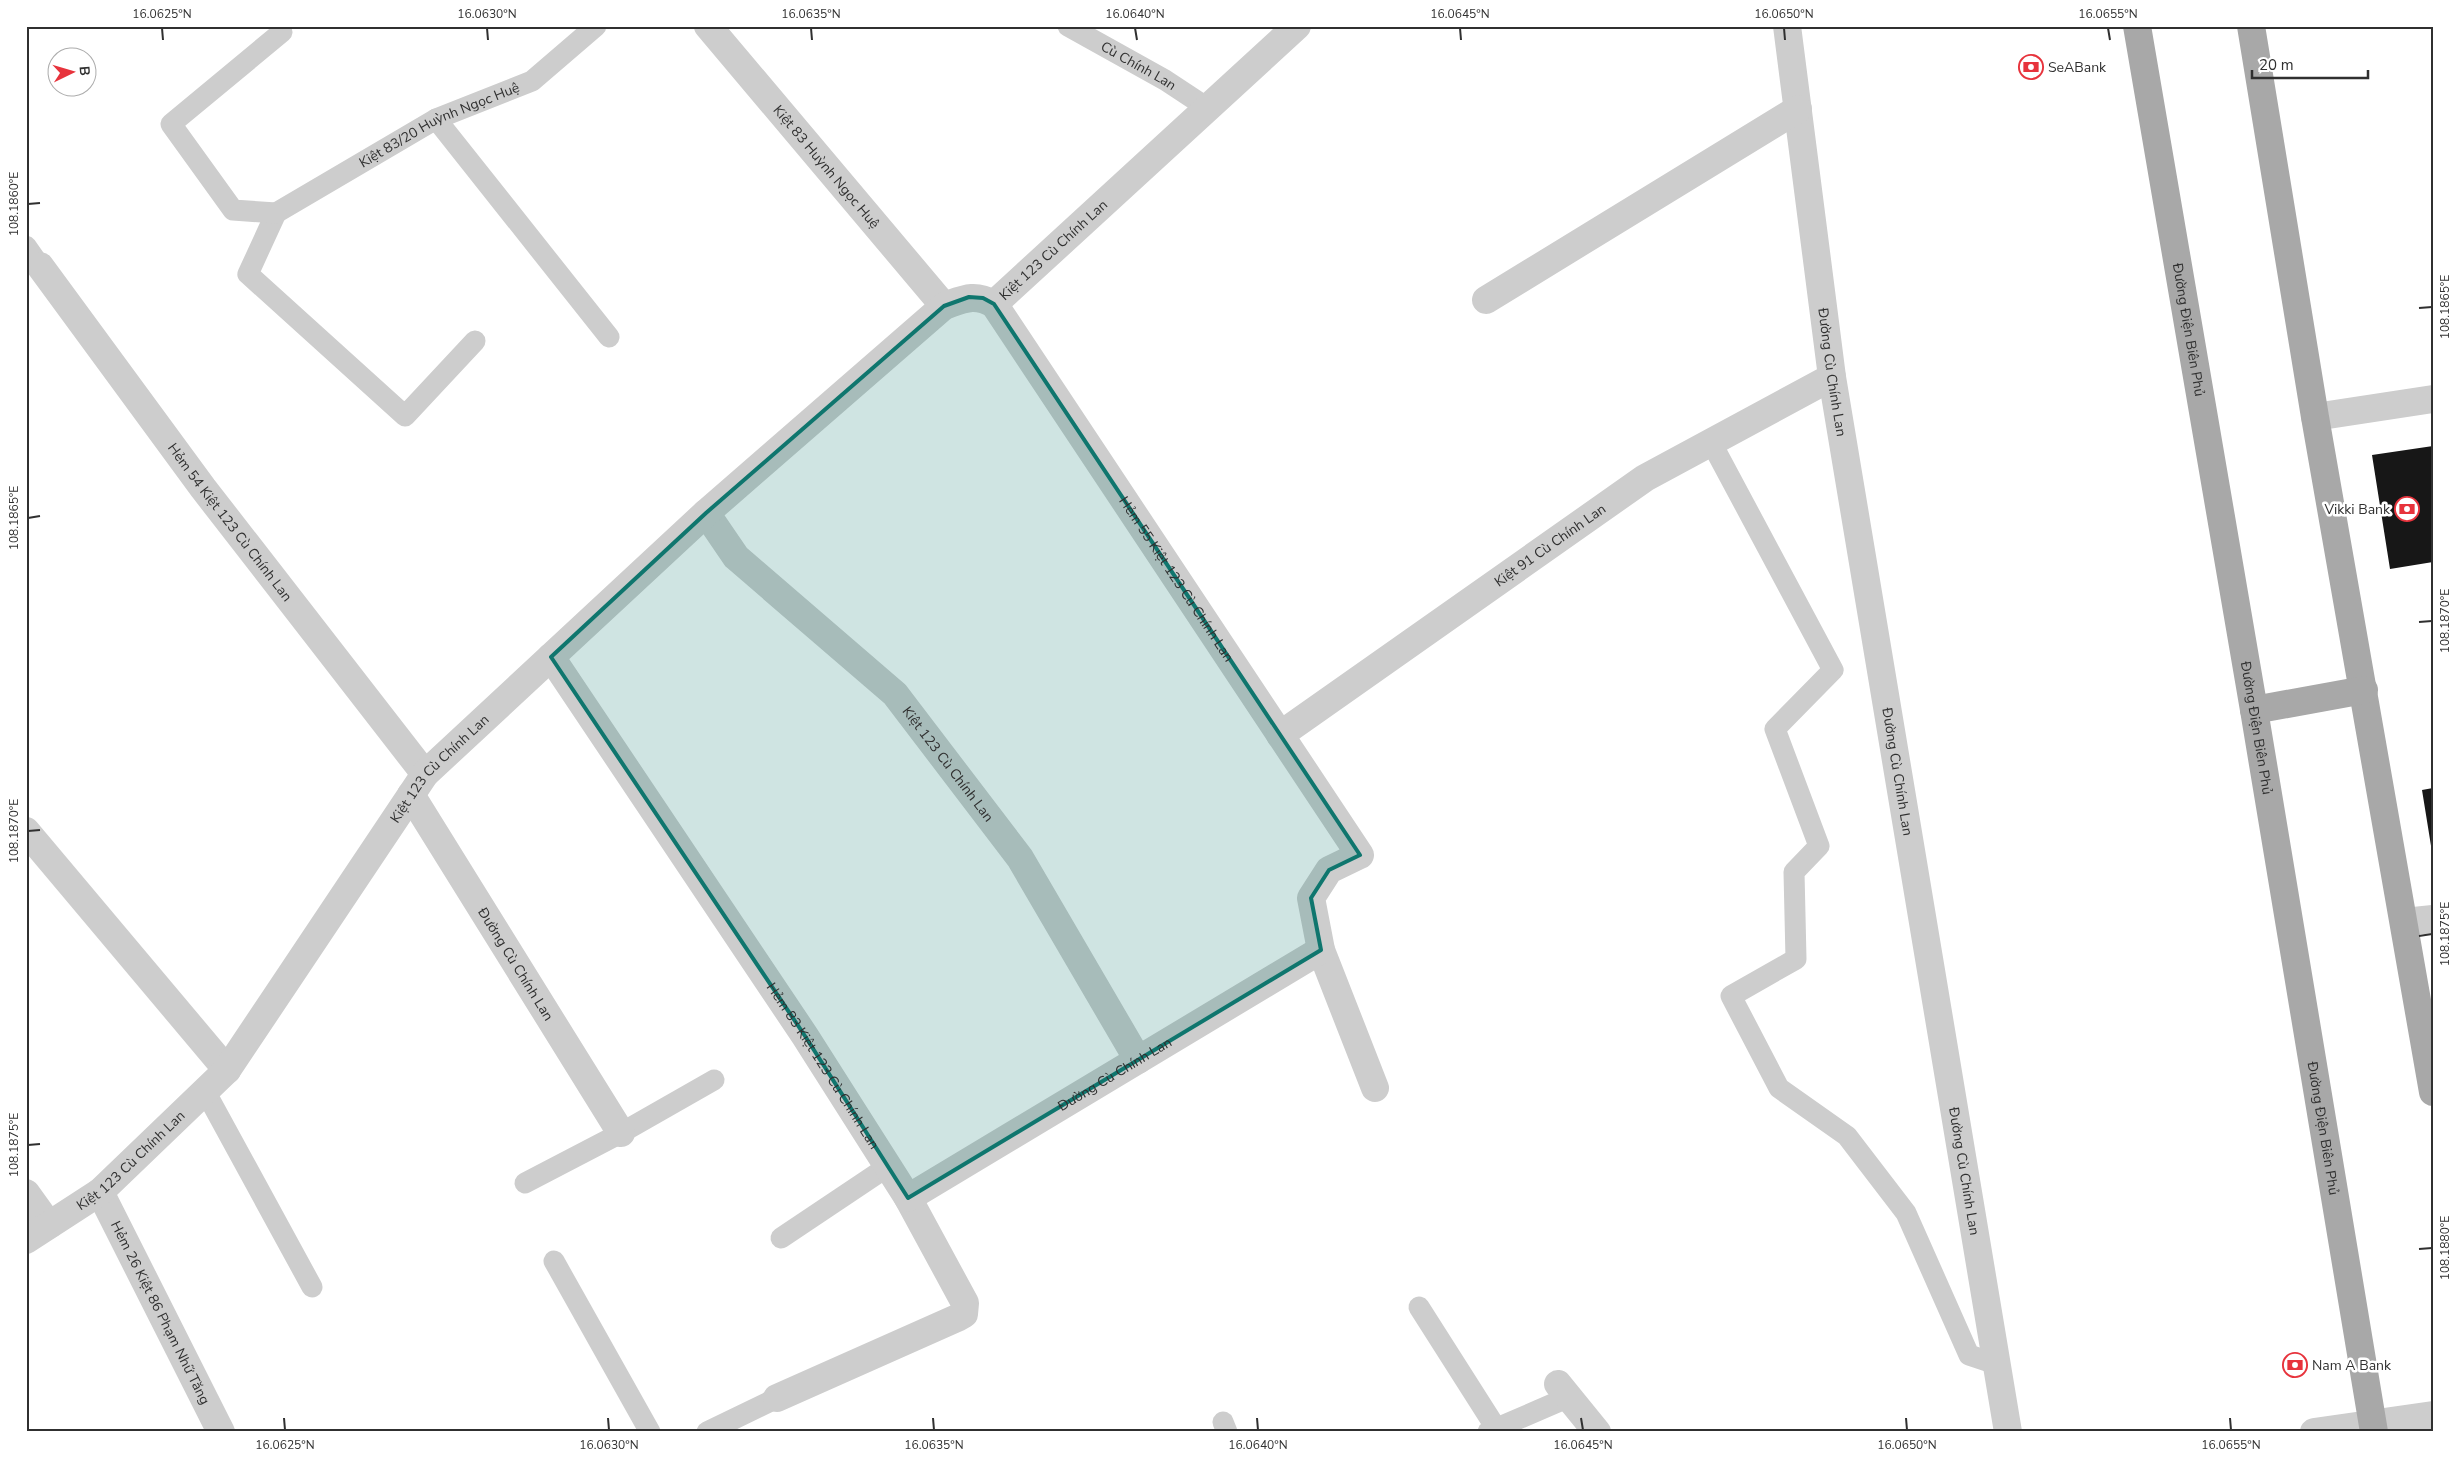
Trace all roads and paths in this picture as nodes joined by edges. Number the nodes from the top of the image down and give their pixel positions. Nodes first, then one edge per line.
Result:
1 (596, 26) edge
2 (708, 26) edge
3 (1297, 26) edge
4 (1788, 26) edge
5 (2137, 26) edge
6 (2251, 26) edge
7 (1083, 29) edge
8 (282, 32) dead end
9 (1209, 109) junction
10 (1798, 109) junction
11 (436, 119) junction
12 (276, 213) junction
13 (33, 256) edge
14 (1486, 300) dead end
15 (994, 304) junction
16 (944, 306) junction
17 (609, 338) dead end
18 (475, 341) dead end
19 (1832, 377) junction
20 (2433, 399) edge
21 (2315, 417) junction
22 (1711, 442) junction
23 (706, 513) junction
24 (551, 657) junction
25 (2364, 690) junction
26 (2254, 710) junction
27 (1280, 735) junction
28 (418, 785) junction
29 (26, 831) edge
30 (2433, 919) edge
31 (2404, 922) junction
32 (1321, 950) junction
33 (1138, 1060) junction
34 (227, 1070) junction
35 (714, 1080) dead end
36 (1376, 1088) dead end
37 (205, 1091) junction
38 (2433, 1092) edge
39 (621, 1133) junction
40 (887, 1167) junction
41 (525, 1183) dead end
42 (100, 1192) junction
43 (26, 1193) edge
44 (908, 1198) junction
45 (49, 1225) junction
46 (781, 1238) dead end
47 (26, 1240) edge
48 (554, 1260) dead end
49 (312, 1287) dead end
50 (1419, 1307) dead end
51 (1996, 1364) junction
52 (1563, 1391) joint
53 (777, 1398) joint
54 (2433, 1415) edge
55 (2373, 1428) edge
56 (1492, 1430) edge
57 (221, 1432) edge
58 (650, 1432) edge
59 (707, 1432) edge
60 (1597, 1432) edge
61 (2008, 1432) edge
62 (2314, 1432) edge

1 - 11 lane, Kiệt 83/20 Huỳnh Ngọc Huệ
2 - 16 street, Kiệt 83 Huỳnh Ngọc Huệ
3 - 9 street, Kiệt 123 Cù Chính Lan
4 - 10 street, Đường Cù Chính Lan
5 - 26 main road, Đường Điện Biên Phủ
6 - 21 main road
7 - 9 lane, Cù Chính Lan
8 - 12 lane
9 - 15 street, Kiệt 123 Cù Chính Lan
10 - 14 street
10 - 19 street, Đường Cù Chính Lan
11 - 12 lane, Kiệt 83/20 Huỳnh Ngọc Huệ
11 - 17 lane
12 - 18 lane
13 - 28 street, Hẻm 54 Kiệt 123 Cù Chính Lan
15 - 16 street, Kiệt 123 Cù Chính Lan
15 - 27 street, Hẻm 55 Kiệt 123 Cù Chính Lan
16 - 23 street, Kiệt 123 Cù Chính Lan
19 - 22 street, Kiệt 91 Cù Chính Lan
19 - 51 street, Đường Cù Chính Lan
20 - 21 street
21 - 25 main road
22 - 27 street, Kiệt 91 Cù Chính Lan
22 - 51 lane
23 - 24 street, Kiệt 123 Cù Chính Lan
23 - 33 street, Kiệt 123 Cù Chính Lan
24 - 28 street, Kiệt 123 Cù Chính Lan
24 - 40 street, Hẻm 83 Kiệt 123 Cù Chính Lan
25 - 26 main road
25 - 31 main road
26 - 55 main road, Đường Điện Biên Phủ
27 - 32 street, Hẻm 55 Kiệt 123 Cù Chính Lan
28 - 34 street, Kiệt 123 Cù Chính Lan
28 - 39 street, Đường Cù Chính Lan
29 - 34 street
30 - 31 street
31 - 38 main road
32 - 33 street, Đường Cù Chính Lan
32 - 36 street
33 - 44 street, Đường Cù Chính Lan
34 - 37 street, Kiệt 123 Cù Chính Lan
35 - 39 lane
37 - 42 street, Kiệt 123 Cù Chính Lan
37 - 49 lane
39 - 41 lane
40 - 44 street, Hẻm 83 Kiệt 123 Cù Chính Lan
40 - 46 lane
42 - 45 street, Kiệt 123 Cù Chính Lan
42 - 57 street, Hẻm 26 Kiệt 86 Phạm Nhữ Tăng
43 - 45 street
44 - 53 street, Hẻm 83 Kiệt 123 Cù Chính Lan
45 - 47 street, Kiệt 123 Cù Chính Lan
48 - 58 lane
50 - 56 lane
51 - 61 street, Đường Cù Chính Lan
52 - 56 lane
52 - 60 street
53 - 59 lane
54 - 55 street
55 - 62 street

